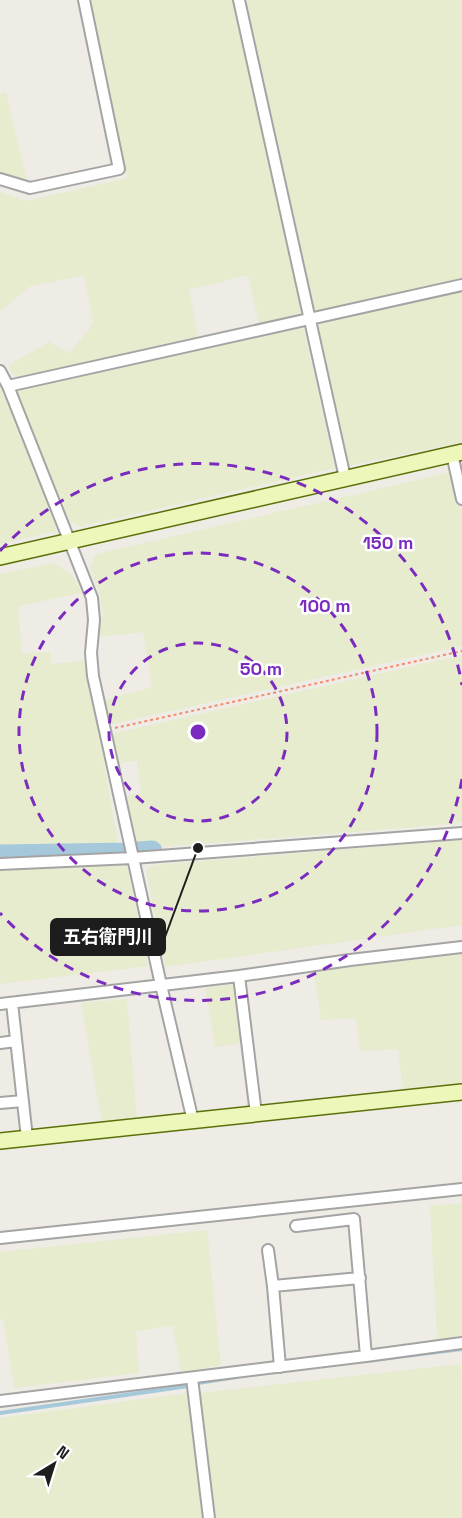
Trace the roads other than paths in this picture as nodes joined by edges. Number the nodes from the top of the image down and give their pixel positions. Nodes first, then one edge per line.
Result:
1 (84, 0) edge
2 (239, 0) edge
3 (0, 179) edge
4 (462, 285) edge
5 (309, 320) junction
6 (0, 370) edge
7 (8, 386) junction
8 (457, 453) edge
9 (345, 478) junction
10 (462, 499) edge
11 (70, 542) junction
12 (0, 557) edge
13 (462, 833) edge
14 (133, 858) junction
15 (0, 864) edge
16 (462, 946) edge
17 (239, 976) junction
18 (161, 985) junction
19 (12, 1003) junction
20 (0, 1004) edge
21 (16, 1041) junction
22 (0, 1043) edge
23 (462, 1092) edge
24 (22, 1101) junction
25 (0, 1103) edge
26 (256, 1114) junction
27 (193, 1121) junction
28 (27, 1138) junction
29 (0, 1141) edge
30 (462, 1189) edge
31 (297, 1226) dead end
32 (0, 1238) edge
33 (268, 1250) dead end
34 (360, 1278) junction
35 (273, 1287) junction
36 (462, 1343) edge
37 (366, 1356) junction
38 (280, 1367) junction
39 (192, 1378) junction
40 (0, 1401) edge
41 (209, 1518) edge

1 - 3 street
2 - 5 street
4 - 5 street
5 - 7 street
5 - 9 street
6 - 7 street
7 - 11 street
8 - 9 street
8 - 10 street
9 - 11 street
11 - 12 street
11 - 14 street
13 - 14 street
14 - 15 street
14 - 18 street
16 - 17 street
17 - 18 street
17 - 26 street
18 - 19 street
18 - 27 street
19 - 20 street
19 - 21 street
21 - 22 street
21 - 24 street
23 - 26 street
24 - 25 street
24 - 28 street
26 - 27 street
27 - 28 street
28 - 29 street
30 - 32 street
31 - 34 street
33 - 35 street
34 - 35 street
34 - 37 street
35 - 38 street
36 - 37 street
37 - 38 street
38 - 39 street
39 - 40 street
39 - 41 street

